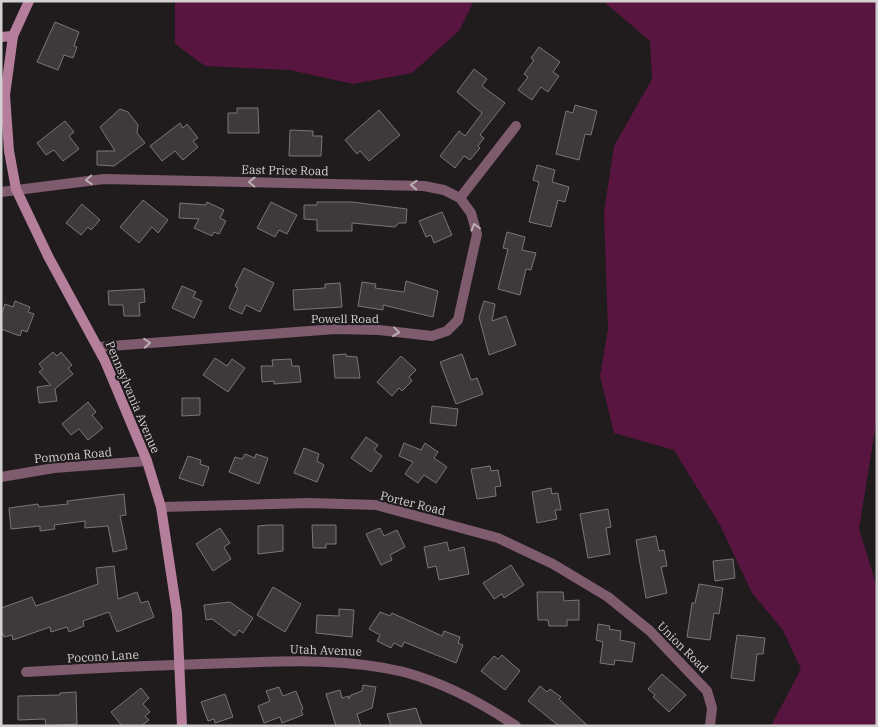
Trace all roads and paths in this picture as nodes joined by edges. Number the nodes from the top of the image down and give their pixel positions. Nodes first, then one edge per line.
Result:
1 (29, 1) edge
2 (13, 36) junction
3 (1, 37) edge
4 (516, 126) dead end
5 (16, 189) junction
6 (1, 192) edge
7 (460, 198) junction
8 (98, 347) junction
9 (147, 461) junction
10 (1, 477) edge
11 (161, 507) junction
12 (611, 599) joint
13 (181, 664) junction
14 (26, 672) dead end
15 (182, 726) edge
16 (516, 726) edge
17 (710, 726) edge

1 - 2 street, Pennsylvania Avenue
2 - 3 street
2 - 5 street, Pennsylvania Avenue
4 - 7 street
5 - 6 street, East Price Road
7 -> 5 street, East Price Road
5 - 8 street, Pennsylvania Avenue
8 -> 7 street, Powell Road
8 - 9 street, Pennsylvania Avenue
9 - 10 street, Pomona Road
9 - 11 street, Pennsylvania Avenue
11 - 12 street, Porter Road
11 - 13 street, Pennsylvania Avenue
12 - 17 street, Union Road
13 - 14 street, Pocono Lane
13 - 15 street, Pennsylvania Avenue
13 - 16 street, Utah Avenue

